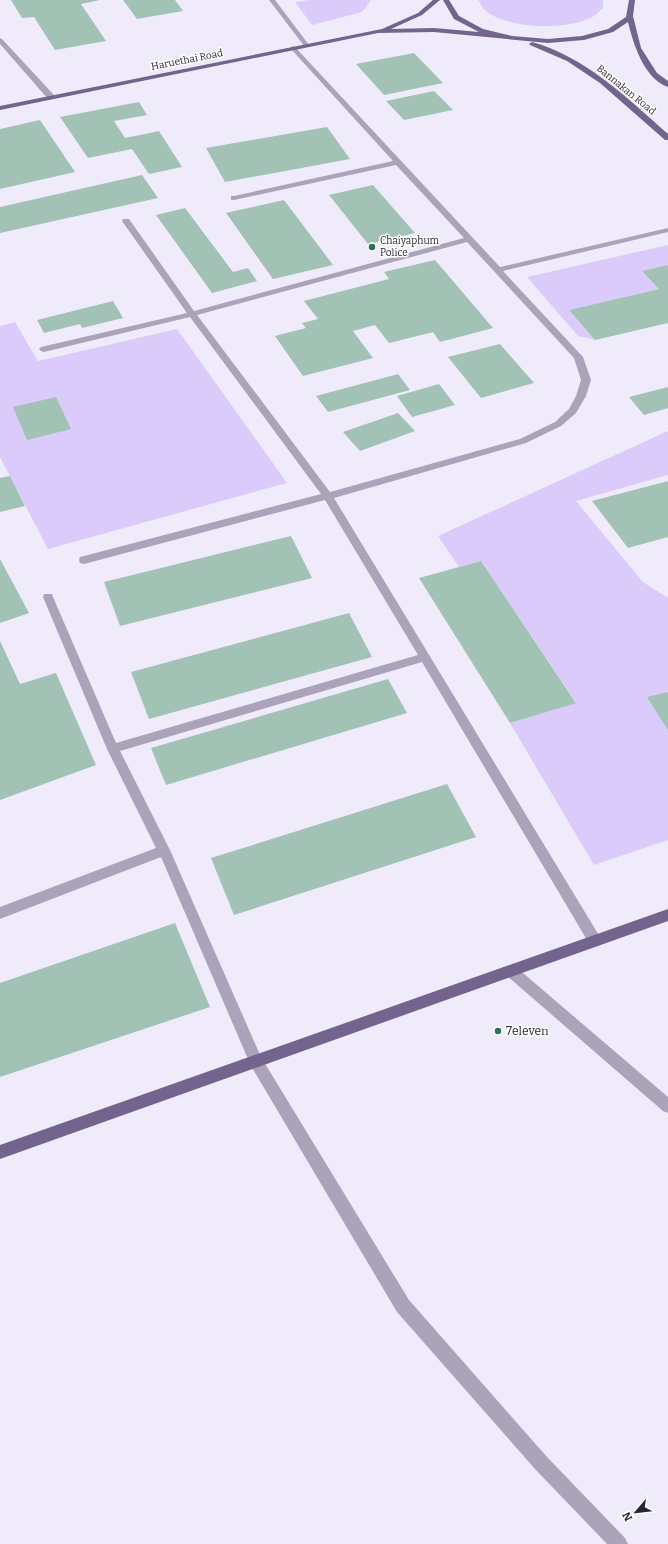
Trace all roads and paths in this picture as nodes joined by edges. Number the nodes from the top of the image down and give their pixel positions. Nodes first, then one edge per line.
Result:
1 (272, 0) edge
2 (437, 0) edge
3 (446, 0) edge
4 (635, 2) edge
5 (630, 17) junction
6 (378, 31) junction
7 (497, 36) junction
8 (0, 40) edge
9 (524, 40) junction
10 (307, 46) junction
11 (293, 48) junction
12 (668, 85) edge
13 (51, 97) junction
14 (0, 108) edge
15 (668, 138) edge
16 (398, 162) junction
17 (234, 198) dead end
18 (126, 221) dead end
19 (668, 230) edge
20 (469, 239) junction
21 (497, 270) junction
22 (192, 314) junction
23 (44, 349) dead end
24 (328, 496) junction
25 (84, 560) dead end
26 (48, 597) dead end
27 (425, 657) junction
28 (113, 749) junction
29 (164, 850) junction
30 (0, 913) edge
31 (668, 915) edge
32 (595, 941) junction
33 (511, 971) junction
34 (256, 1061) junction
35 (668, 1106) edge
36 (0, 1152) edge
37 (619, 1544) edge

1 - 10 street
2 - 6 main road, Haruethai Road
3 - 7 main road
4 - 5 main road
5 - 9 main road
5 - 12 main road
6 - 7 main road, Haruethai Road
6 - 10 main road, Haruethai Road
7 - 9 main road
8 - 13 street
9 - 15 main road, Bannakan Road
10 - 11 main road, Haruethai Road
11 - 13 main road, Haruethai Road
11 - 16 street
13 - 14 main road, Haruethai Road
16 - 17 street
16 - 20 street
18 - 22 street
19 - 21 street
20 - 21 street
20 - 22 street
21 - 24 street
22 - 23 street
22 - 24 street
24 - 25 street
24 - 27 street
26 - 28 street
27 - 28 street
27 - 32 street
28 - 29 street
29 - 30 street
29 - 34 street
31 - 32 main road
32 - 33 main road
33 - 34 main road
33 - 35 street
34 - 36 main road
34 - 37 street

